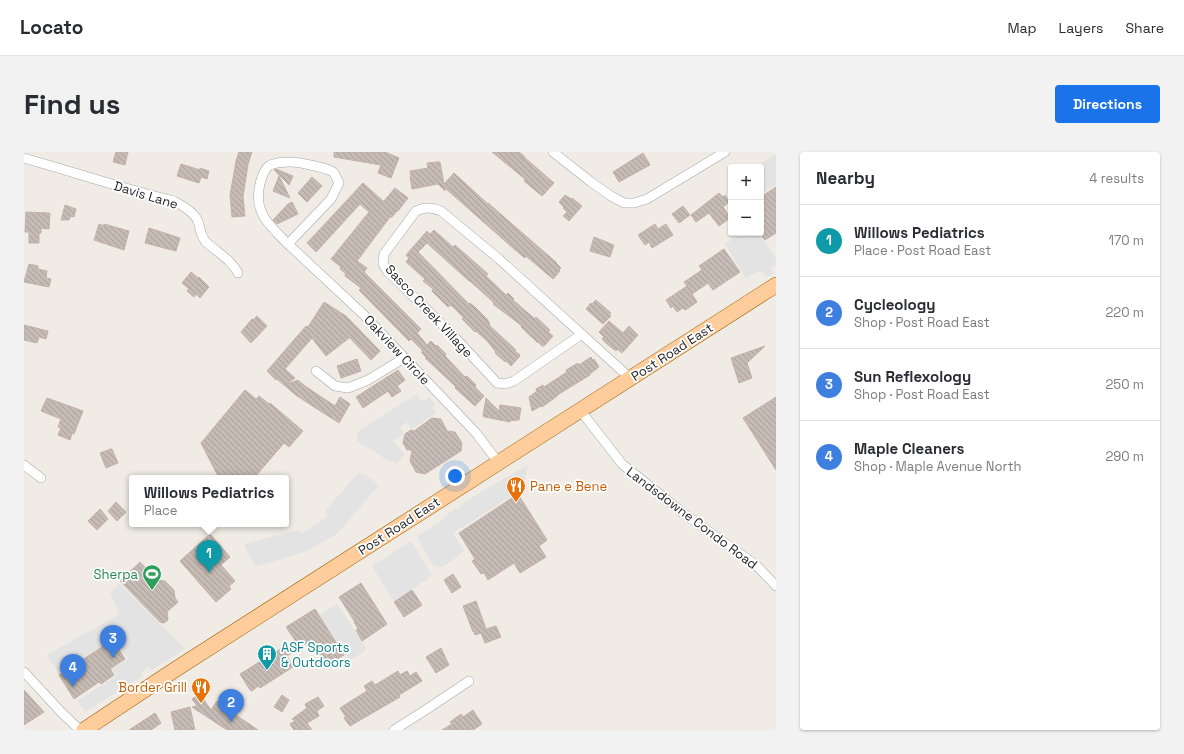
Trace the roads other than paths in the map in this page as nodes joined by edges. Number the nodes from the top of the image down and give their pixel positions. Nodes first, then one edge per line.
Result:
1 (553, 152) edge
2 (725, 152) edge
3 (24, 158) edge
4 (288, 244) junction
5 (238, 273) dead end
6 (776, 285) edge
7 (582, 334) junction
8 (404, 358) junction
9 (316, 371) dead end
10 (630, 378) junction
11 (580, 410) junction
12 (498, 462) junction
13 (24, 465) edge
14 (41, 478) dead end
15 (776, 586) edge
16 (24, 672) edge
17 (469, 681) dead end
18 (80, 730) edge
19 (84, 730) edge
20 (394, 730) edge

1 - 2 street
3 - 5 street, Davis Lane
4 - 4 street, Oakview Circle
4 - 8 street, Oakview Circle
6 - 10 main road, Post Road East
7 - 7 street, Sasco Creek Village
7 - 10 street, Sasco Creek Village
8 - 9 street
8 - 12 street, Oakview Circle
10 - 11 main road, Post Road East
11 - 12 main road, Post Road East
11 - 15 street, Landsdowne Condo Road
12 - 19 main road, Post Road East
13 - 14 street
16 - 18 street
17 - 20 street

